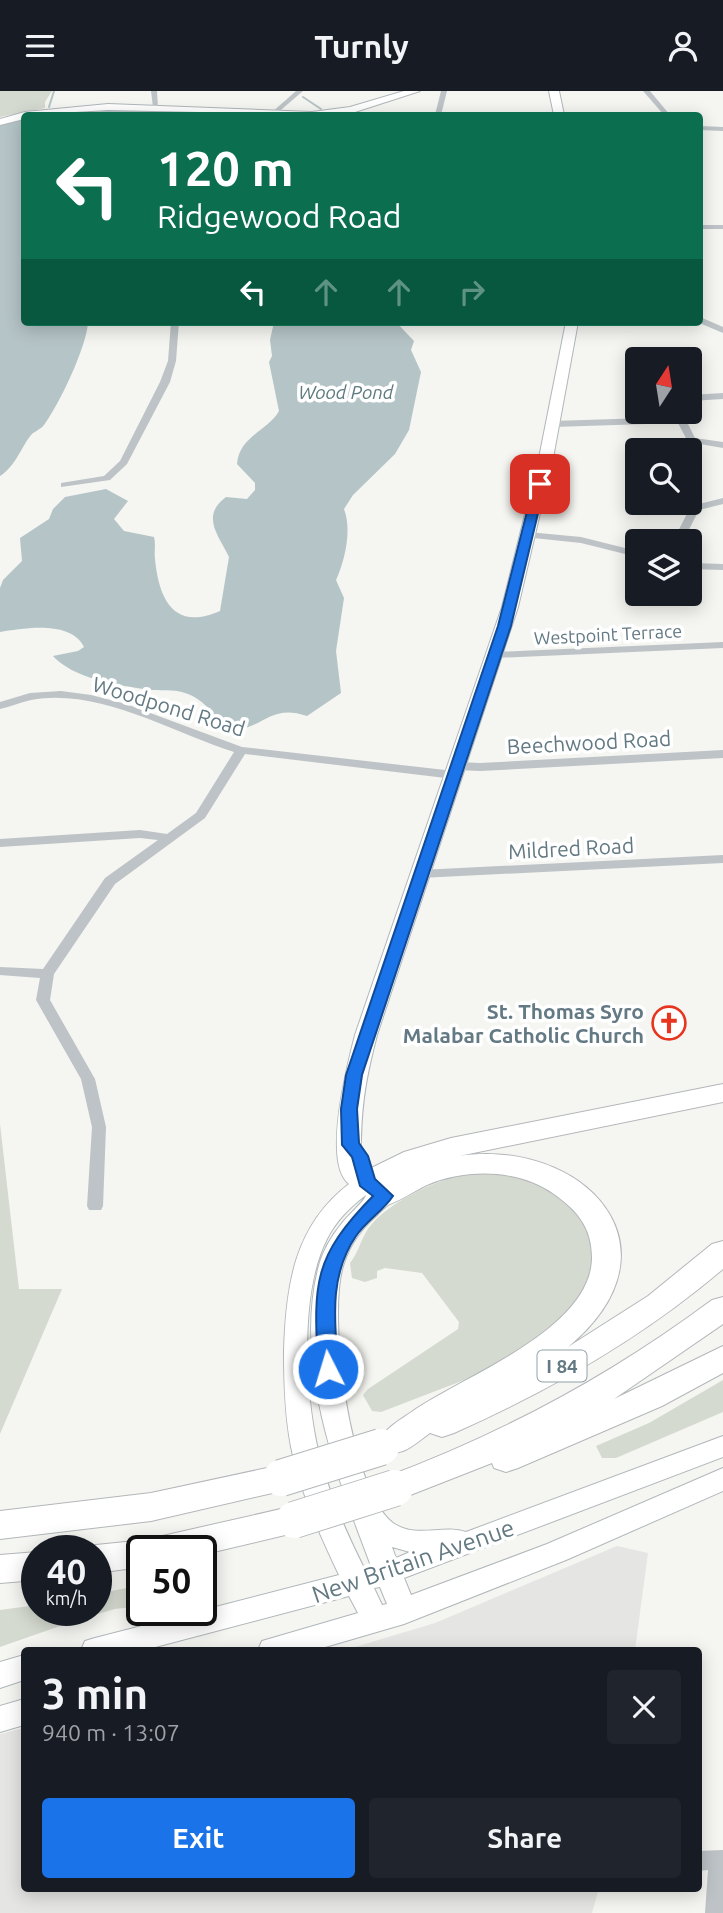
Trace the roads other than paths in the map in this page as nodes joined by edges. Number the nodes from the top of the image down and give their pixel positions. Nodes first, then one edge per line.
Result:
1 (154, 91) edge
2 (286, 91) edge
3 (415, 91) edge
4 (444, 91) edge
5 (554, 91) edge
6 (646, 91) edge
7 (297, 92) edge
8 (156, 107) junction
9 (49, 112) edge
10 (227, 112) edge
11 (275, 112) edge
12 (341, 112) edge
13 (439, 112) edge
14 (558, 112) edge
15 (664, 112) edge
16 (21, 116) edge
17 (0, 122) edge
18 (703, 128) edge
19 (723, 129) edge
20 (703, 227) edge
21 (723, 227) edge
22 (703, 321) edge
23 (175, 326) edge
24 (571, 326) edge
25 (723, 330) edge
26 (723, 396) edge
27 (702, 397) edge
28 (625, 420) edge
29 (553, 424) junction
30 (685, 424) edge
31 (723, 445) edge
32 (64, 485) dead end
33 (723, 501) edge
34 (684, 529) edge
35 (528, 535) junction
36 (625, 551) edge
37 (702, 566) edge
38 (723, 567) edge
39 (723, 645) edge
40 (495, 655) junction
41 (0, 706) edge
42 (241, 750) junction
43 (723, 754) edge
44 (455, 771) junction
45 (171, 838) junction
46 (0, 843) edge
47 (723, 859) edge
48 (420, 874) junction
49 (0, 971) edge
50 (47, 974) junction
51 (723, 1093) edge
52 (375, 1189) junction
53 (95, 1206) dead end
54 (723, 1252) edge
55 (723, 1308) edge
56 (723, 1358) edge
57 (388, 1445) junction
58 (723, 1446) edge
59 (723, 1479) edge
60 (405, 1484) junction
61 (362, 1505) junction
62 (0, 1525) edge
63 (497, 1534) junction
64 (217, 1537) edge
65 (21, 1567) edge
66 (0, 1569) edge
67 (387, 1573) junction
68 (358, 1583) junction
69 (404, 1612) junction
70 (376, 1621) junction
71 (107, 1647) edge
72 (283, 1647) edge
73 (21, 1669) edge
74 (0, 1675) edge
75 (21, 1713) edge
76 (0, 1719) edge
77 (713, 1861) edge
78 (716, 1913) edge

1 - 8 street
2 - 7 street
3 - 12 main road
4 - 13 street
5 - 14 main road
6 - 15 street
7 - 11 street
8 - 9 main road
8 - 10 main road
16 - 17 main road
18 - 19 street
20 - 21 street
22 - 25 street
23 - 32 street
24 - 29 main road
26 - 27 street
28 - 29 street
29 - 35 main road
30 - 31 street
33 - 34 street
35 - 36 street
35 - 40 main road
37 - 38 street
39 - 40 street, Westpoint Terrace
40 - 44 main road
41 - 42 street, Woodpond Road
42 - 44 street, Woodpond Road
42 - 45 street
43 - 44 street, Beechwood Road
44 - 48 main road
45 - 46 street
45 - 50 street
47 - 48 street, Mildred Road
48 - 52 main road
49 - 50 street
50 - 53 street
51 - 52 highway
52 - 57 highway
52 - 61 main road
52 - 68 main road
54 - 57 highway, I 84
55 - 60 highway, I 84
56 - 60 highway
57 - 62 highway, I 84, bridge
58 - 63 main road, New Britain Avenue
59 - 69 main road, New Britain Avenue
60 - 64 highway, I 84, bridge
61 - 63 main road
61 - 67 main road
63 - 67 main road, New Britain Avenue
65 - 66 highway
67 - 68 main road, New Britain Avenue
67 - 69 main road
68 - 70 main road
68 - 71 main road, New Britain Avenue
69 - 70 main road, New Britain Avenue
70 - 72 main road, New Britain Avenue
73 - 74 main road
75 - 76 main road
77 - 78 street

